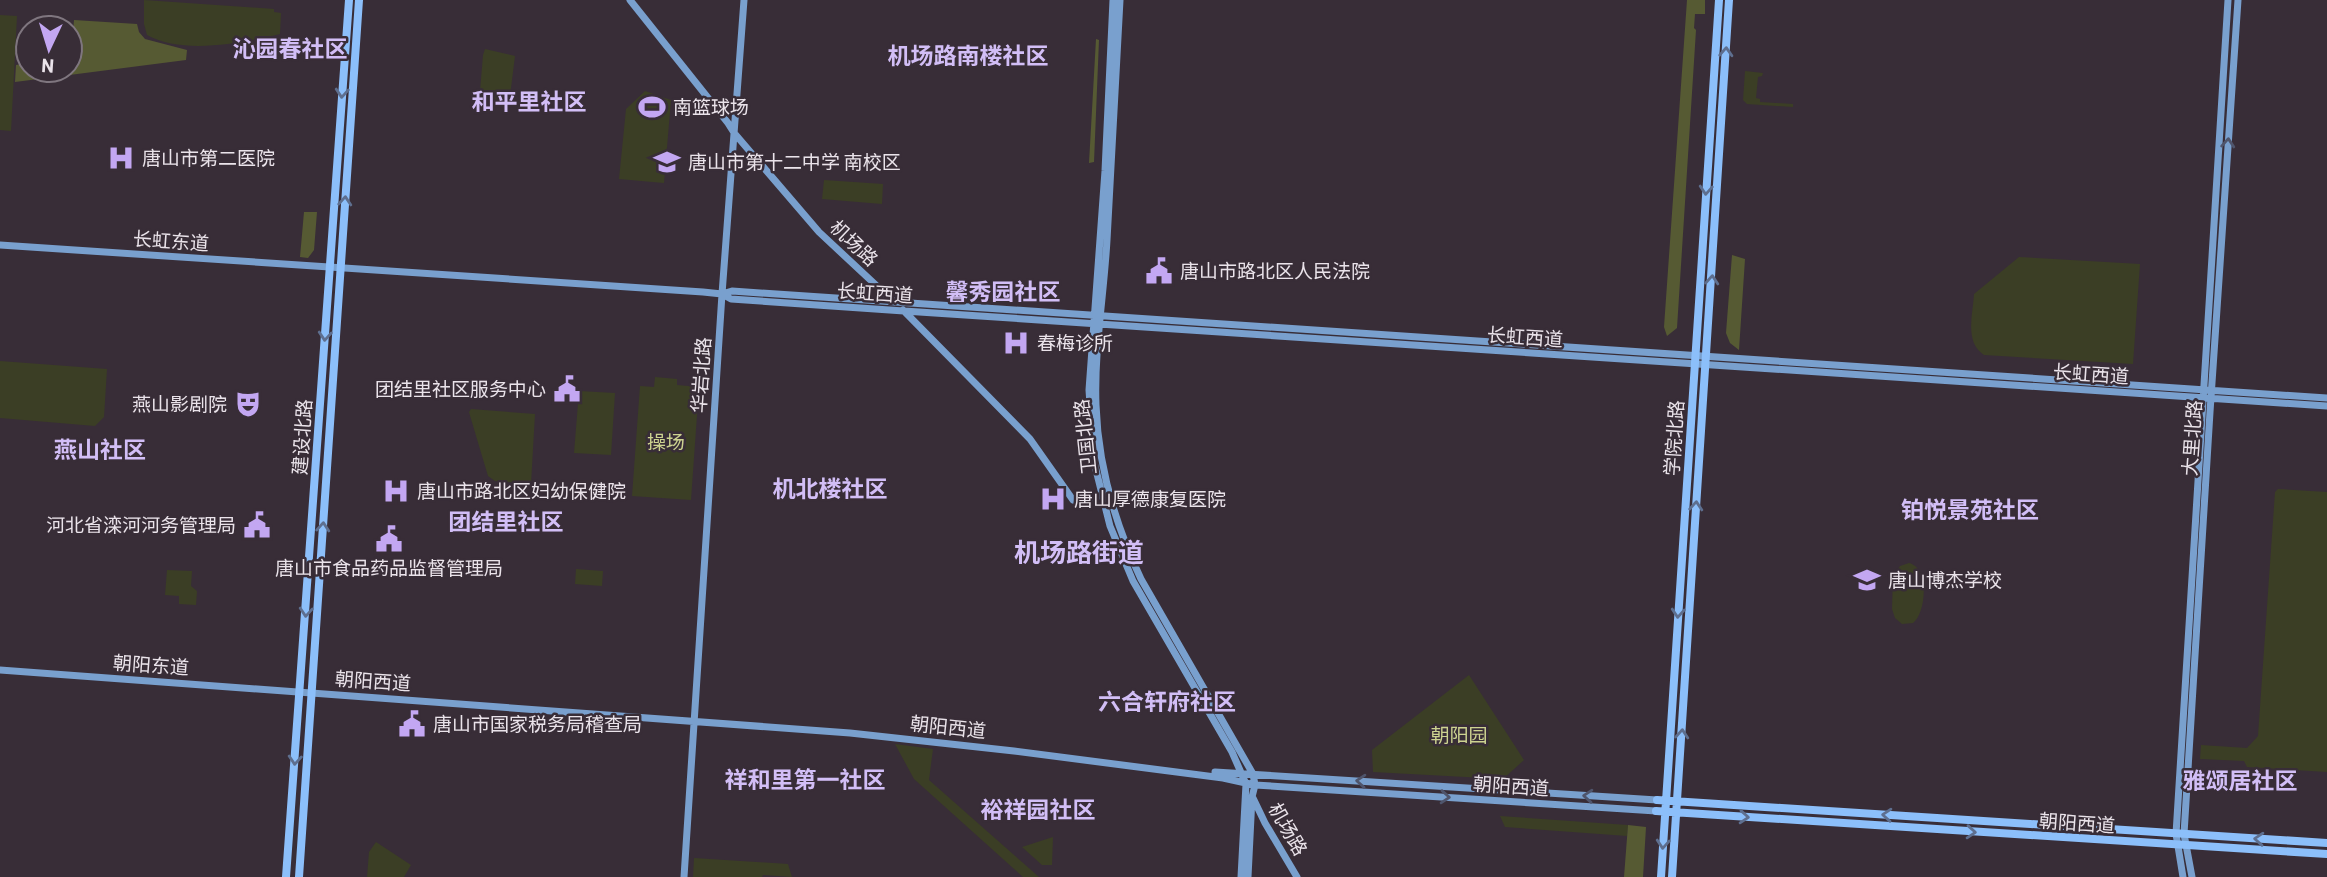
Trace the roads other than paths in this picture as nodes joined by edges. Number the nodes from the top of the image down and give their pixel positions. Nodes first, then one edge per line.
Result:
1 (349, 0) edge
2 (359, 0) edge
3 (630, 0) edge
4 (744, 0) edge
5 (1113, 0) edge
6 (1120, 0) edge
7 (1719, 0) edge
8 (1729, 0) edge
9 (2228, 0) edge
10 (2238, 0) edge
11 (735, 134) junction
12 (1709, 146) junction
13 (1720, 147) junction
14 (0, 245) edge
15 (329, 268) junction
16 (340, 269) junction
17 (722, 294) junction
18 (894, 302) junction
19 (904, 311) junction
20 (1098, 315) junction
21 (1098, 324) junction
22 (1694, 360) junction
23 (1706, 361) junction
24 (2207, 394) junction
25 (2327, 398) edge
26 (2327, 406) edge
27 (1105, 494) junction
28 (1681, 576) junction
29 (1691, 578) junction
30 (0, 670) edge
31 (300, 692) junction
32 (311, 692) junction
33 (696, 720) junction
34 (742, 723) junction
35 (1242, 774) junction
36 (1253, 774) junction
37 (1246, 784) junction
38 (1255, 785) junction
39 (1252, 797) junction
40 (1661, 801) junction
41 (1677, 802) junction
42 (1660, 811) junction
43 (1676, 812) junction
44 (2180, 834) junction
45 (2327, 844) edge
46 (2181, 846) junction
47 (2327, 854) edge
48 (286, 877) edge
49 (299, 877) edge
50 (684, 877) edge
51 (1241, 877) edge
52 (1248, 877) edge
53 (1297, 877) edge
54 (1661, 877) edge
55 (1672, 877) edge
56 (2183, 877) edge
57 (2192, 877) edge

1 -> 15 main road, 建设北路
16 -> 2 main road, 建设北路
3 - 11 main road, 机场路
4 - 11 main road, 华岩北路
5 - 20 main road, 卫国北路
6 - 20 main road, 卫国北路
7 - 12 main road, 学院北路
13 -> 8 main road, 学院北路
9 - 24 main road, 大里北路
24 -> 10 main road, 大里北路
11 - 17 main road, 华岩北路
11 - 18 main road, 机场路
12 - 13 main road
12 -> 22 main road, 学院北路
23 -> 13 main road, 学院北路
14 - 15 main road, 长虹东道
15 - 16 main road, 长虹东道
15 -> 31 main road, 建设北路
16 - 17 main road, 长虹西道
32 -> 16 main road, 建设北路
17 - 18 main road, 长虹西道
17 - 19 main road, 长虹西道
17 - 33 main road, 华岩北路
18 - 19 main road, 机场路
18 - 20 main road, 长虹西道
19 - 21 main road, 长虹西道
19 - 27 main road, 机场路
20 - 21 main road, 卫国北路
20 - 22 main road, 长虹西道
21 - 22 main road, 长虹西道
21 - 27 main road, 卫国北路
22 - 23 main road, 长虹西道
22 - 28 main road, 学院北路
23 - 24 main road, 长虹西道
29 -> 23 main road, 学院北路
24 - 25 main road, 长虹西道
24 - 26 main road, 长虹西道
24 - 44 main road, 大里北路
27 - 35 main road, 卫国北路
27 - 36 main road, 卫国北路
28 - 29 main road
28 -> 40 main road, 学院北路
41 -> 29 main road, 学院北路
30 - 31 main road, 朝阳东道
31 - 32 main road, 朝阳西道
31 -> 48 main road, 建设北路
32 - 33 main road, 朝阳西道
32 - 49 main road, 建设北路
33 - 34 main road, 朝阳西道
33 - 50 main road, 华岩北路
34 - 35 main road, 朝阳西道
34 - 37 main road, 朝阳西道
35 - 36 main road, 朝阳西道
35 - 37 main road, 卫国北路
36 - 38 main road, 卫国北路
40 -> 36 main road, 朝阳西道
37 - 38 main road, 朝阳西道
37 - 51 main road, 卫国北路
38 - 39 main road, 卫国北路
38 -> 42 main road, 朝阳西道
39 - 52 main road, 卫国北路
39 - 53 main road, 机场路
40 - 41 main road, 朝阳西道
40 - 42 main road, 学院北路
41 - 43 main road, 学院北路
44 -> 41 main road, 朝阳西道
42 - 43 main road, 朝阳西道
42 -> 54 main road, 学院北路
43 -> 46 main road, 朝阳西道
43 - 55 main road, 学院北路
45 -> 44 main road, 朝阳西道
44 - 46 main road, 大里北路
46 - 47 main road, 朝阳西道
46 - 56 main road, 大里北路
46 - 57 main road, 大里北路

